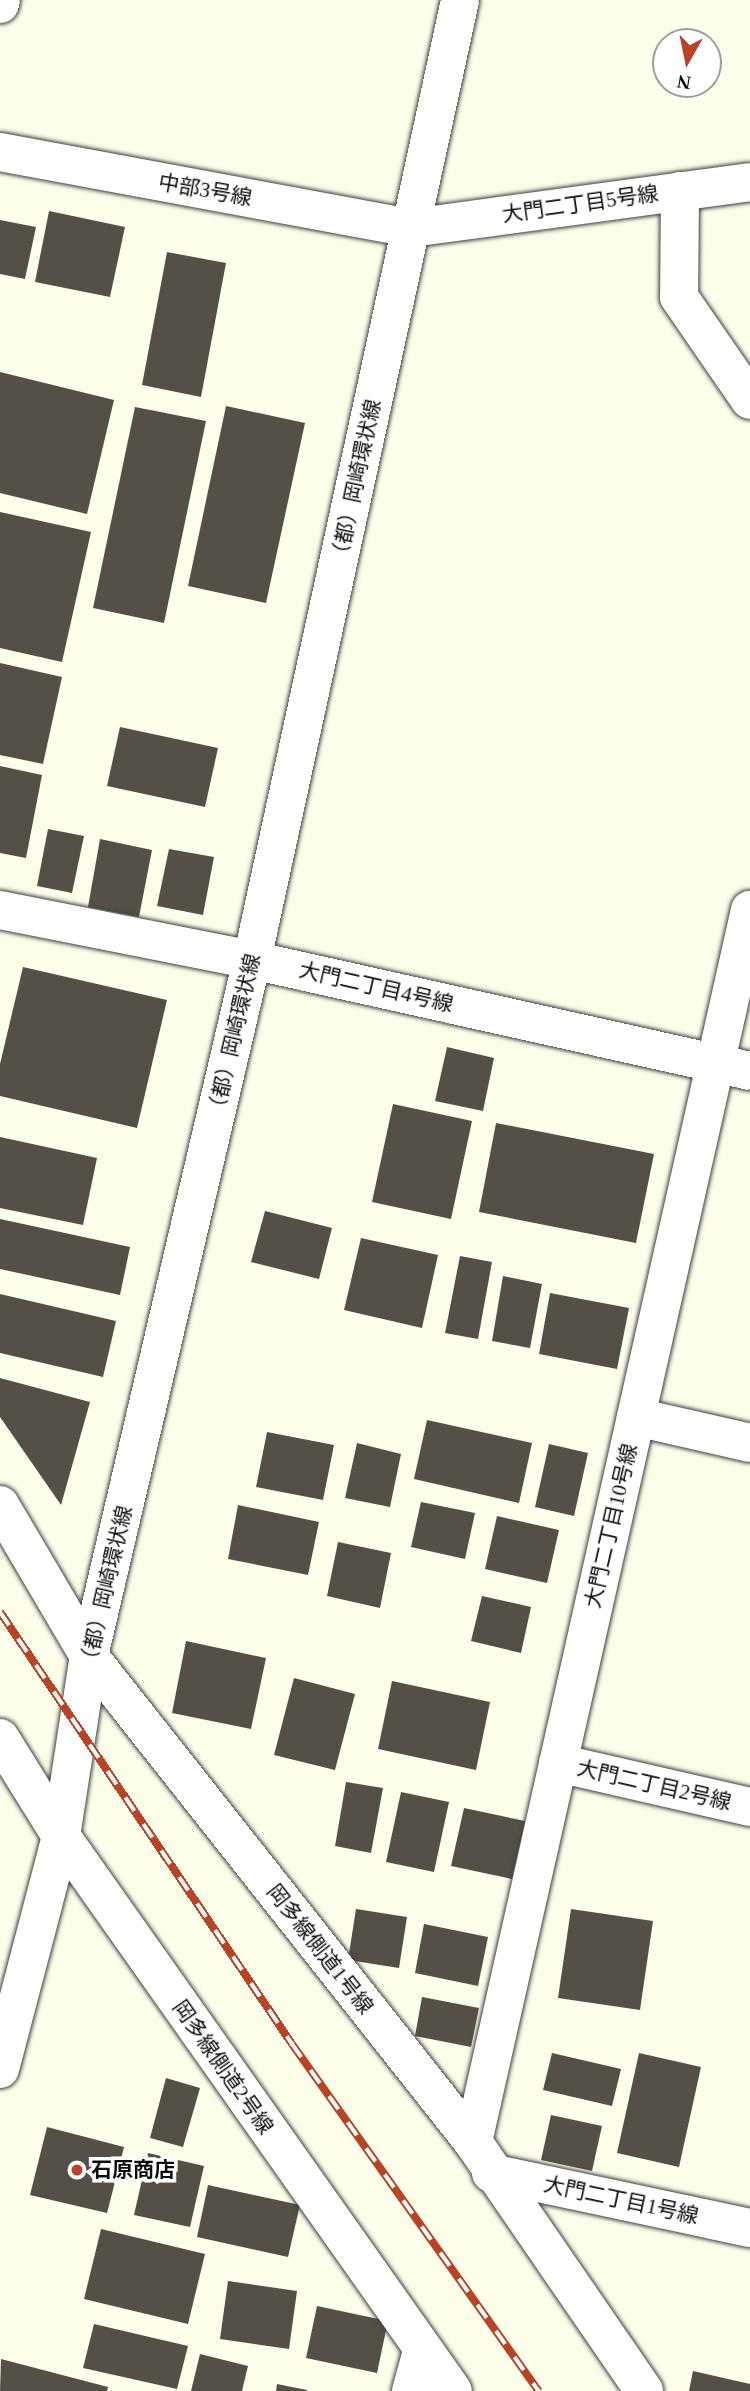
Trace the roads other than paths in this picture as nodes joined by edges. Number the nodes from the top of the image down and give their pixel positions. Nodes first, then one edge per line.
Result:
1 (460, 0) edge
2 (0, 152) edge
3 (750, 182) edge
4 (680, 191) junction
5 (411, 228) junction
6 (750, 400) edge
7 (0, 910) edge
8 (750, 910) edge
9 (252, 960) junction
10 (732, 1067) edge
11 (636, 1417) junction
12 (750, 1443) edge
13 (0, 1505) edge
14 (89, 1656) junction
15 (0, 1738) edge
16 (558, 1763) junction
17 (750, 1807) edge
18 (61, 1836) junction
19 (0, 2069) edge
20 (482, 2158) junction
21 (750, 2228) edge
22 (422, 2351) junction
23 (411, 2391) edge
24 (453, 2391) edge
25 (644, 2391) edge

1 - 5 street, （都）岡崎環状線
2 - 5 street, 中部3号線
3 - 4 street, 大門二丁目5号線
4 - 5 street, 大門二丁目5号線
4 - 6 street
5 - 9 street, （都）岡崎環状線
7 - 9 street, 大門二丁目4号線
8 - 10 street, 大門二丁目10号線
9 - 10 street, 大門二丁目4号線
9 - 14 street, （都）岡崎環状線
10 - 11 street, 大門二丁目10号線
11 - 12 street
11 - 16 street, 大門二丁目10号線
13 - 14 street, 岡多線側道1号線
14 - 18 street, （都）岡崎環状線
14 - 20 street, 岡多線側道1号線
15 - 18 street, 岡多線側道2号線
16 - 17 street, 大門二丁目2号線
16 - 20 street, 大門二丁目10号線
18 - 19 street, （都）岡崎環状線
18 - 22 street, 岡多線側道2号線
20 - 21 street, 大門二丁目1号線
20 - 25 street, 岡多線側道1号線
22 - 23 street
22 - 24 street, 岡多線側道2号線

